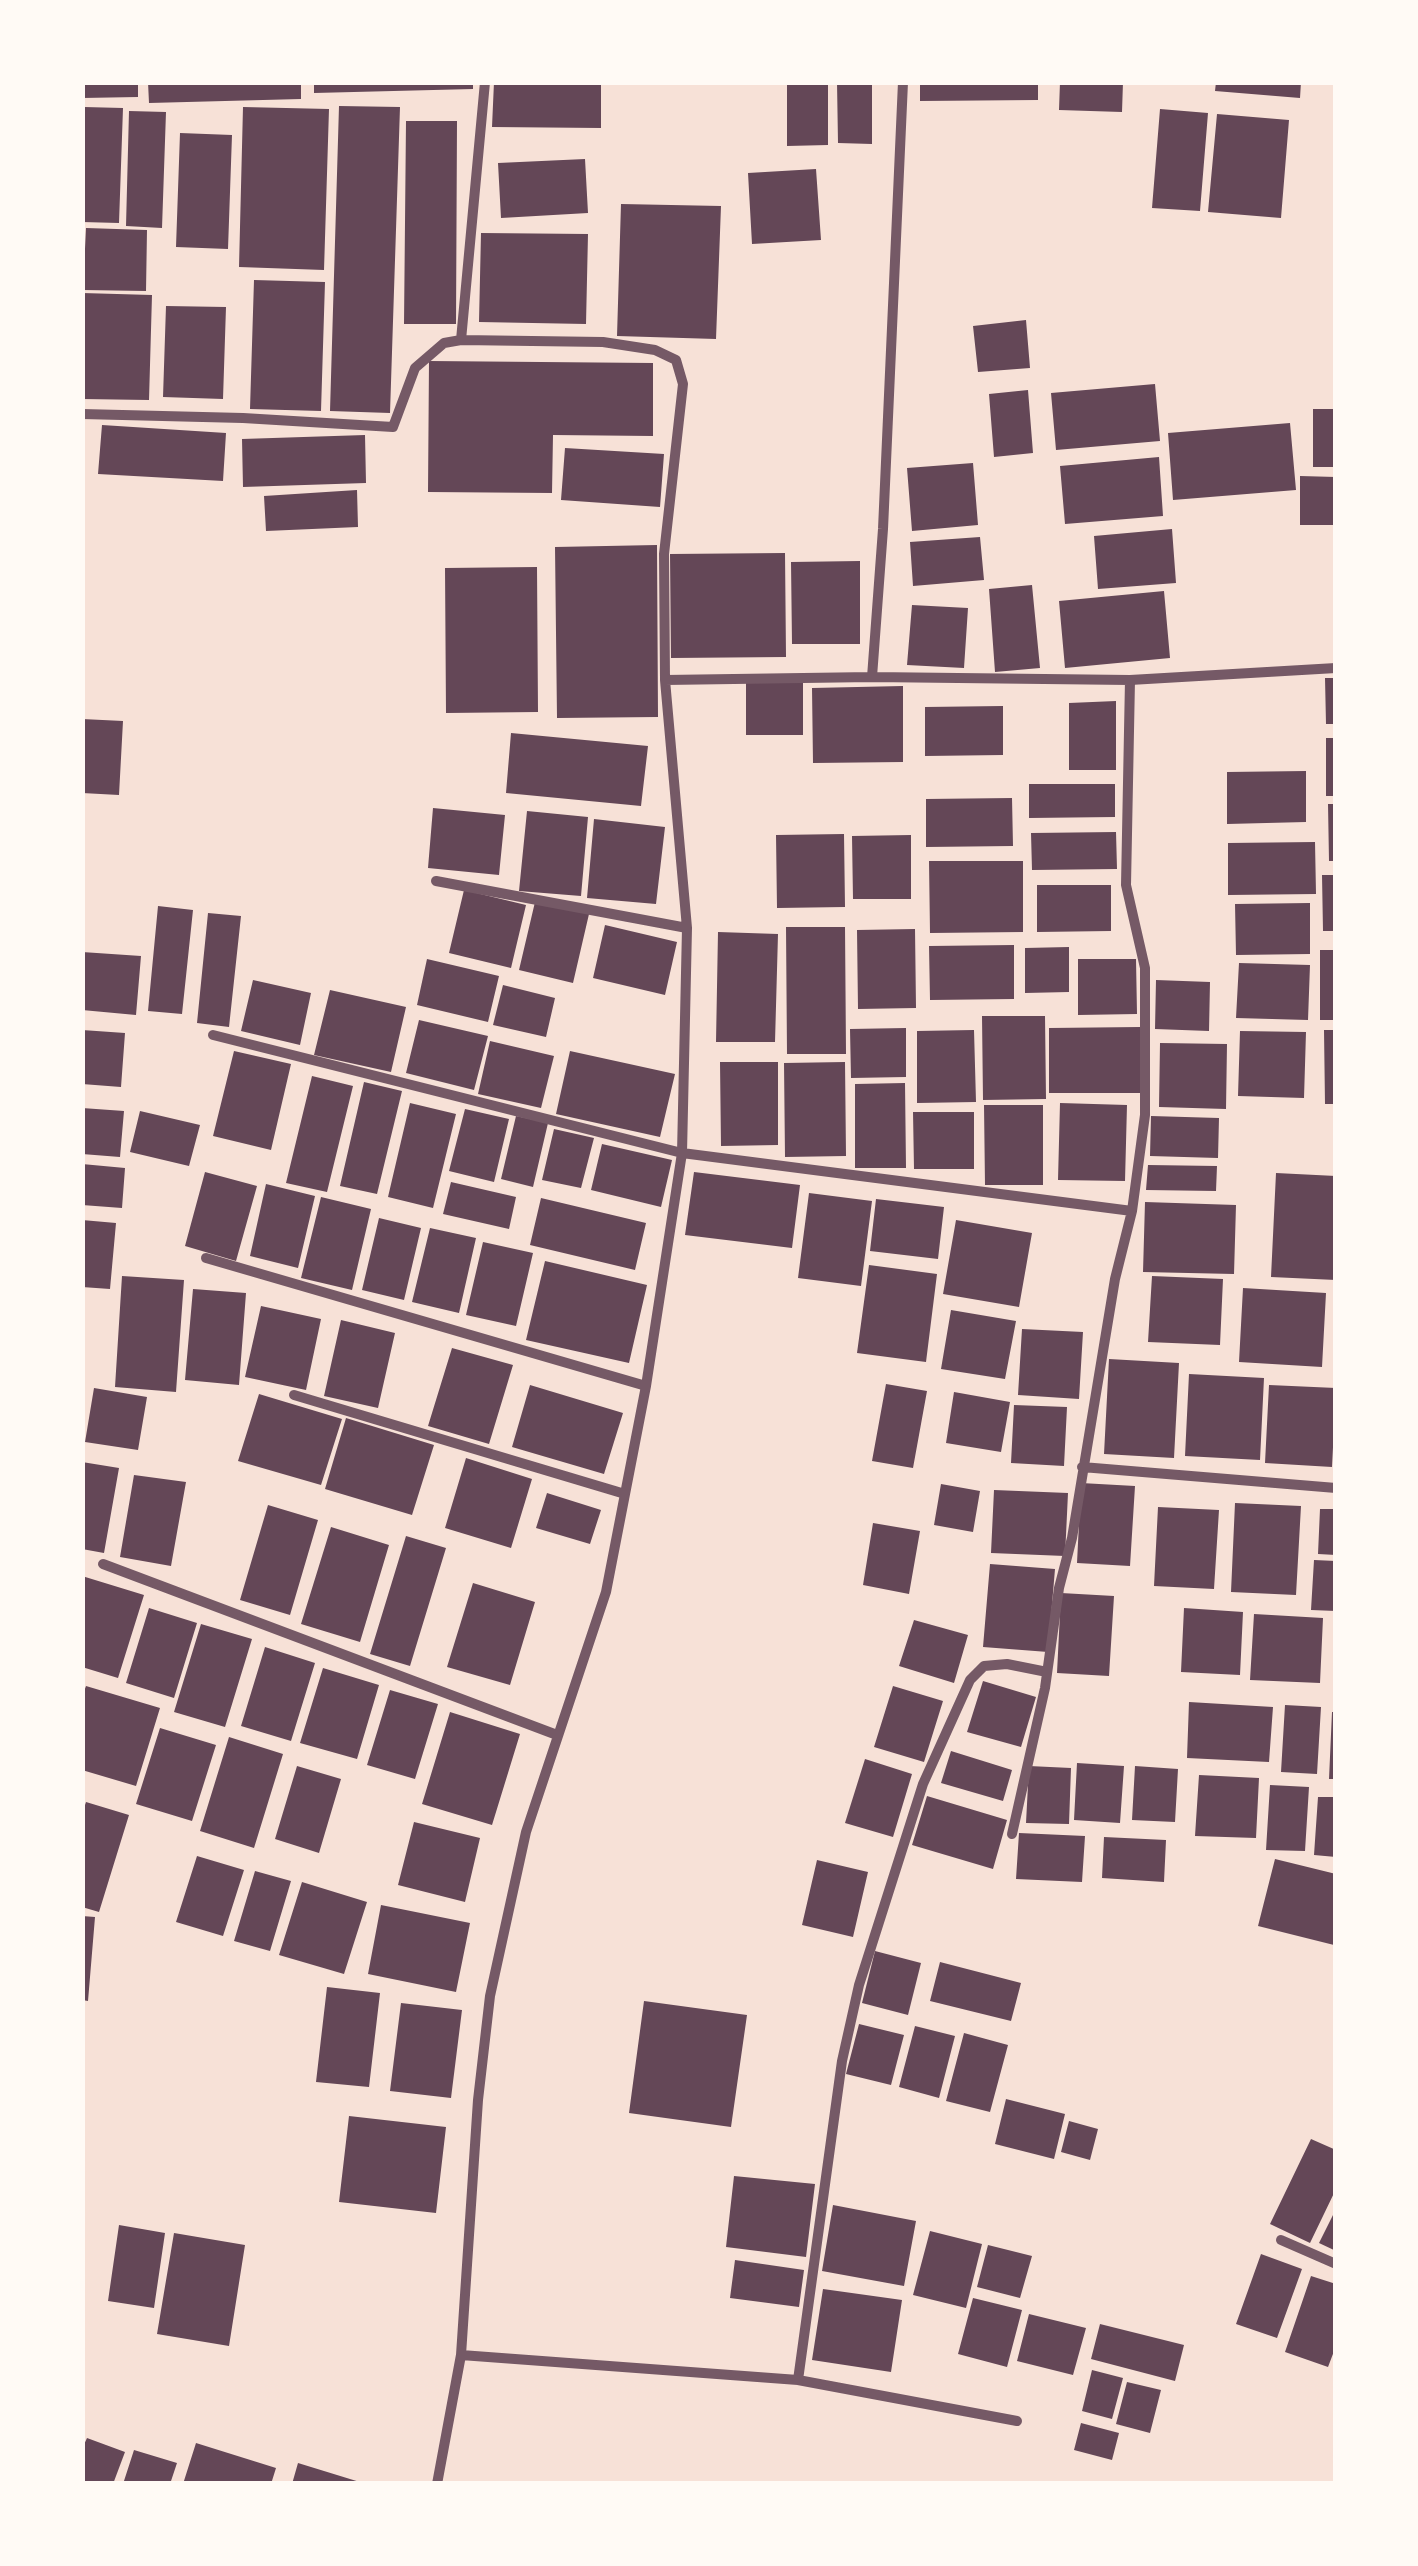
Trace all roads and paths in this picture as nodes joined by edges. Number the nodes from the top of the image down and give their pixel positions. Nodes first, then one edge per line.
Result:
1 (485, 82) edge
2 (903, 82) edge
3 (461, 340) junction
4 (82, 414) edge
5 (1336, 668) edge
6 (872, 677) junction
7 (665, 680) junction
8 (1130, 680) junction
9 (436, 882) dead end
10 (686, 928) junction
11 (214, 1035) dead end
12 (682, 1153) junction
13 (1132, 1211) junction
14 (206, 1258) dead end
15 (646, 1386) junction
16 (294, 1395) dead end
17 (1082, 1468) junction
18 (1336, 1488) edge
19 (624, 1494) junction
20 (103, 1564) dead end
21 (1048, 1672) junction
22 (557, 1734) junction
23 (1012, 1834) dead end
24 (1280, 2240) dead end
25 (1336, 2264) edge
26 (461, 2355) junction
27 (798, 2380) junction
28 (1017, 2421) dead end
29 (437, 2484) edge

1 - 3 street
2 - 6 street
3 - 4 street
3 - 7 street
5 - 8 street
6 - 7 street
6 - 8 street
7 - 10 street
8 - 13 street
9 - 10 street
10 - 12 street
11 - 12 street
12 - 13 street
12 - 15 street
13 - 17 street
14 - 15 street
15 - 19 street
16 - 19 street
17 - 18 street
17 - 21 street
19 - 22 street
20 - 22 street
21 - 23 street
21 - 27 street
22 - 26 street
24 - 25 street
26 - 27 street
26 - 29 street
27 - 28 street

